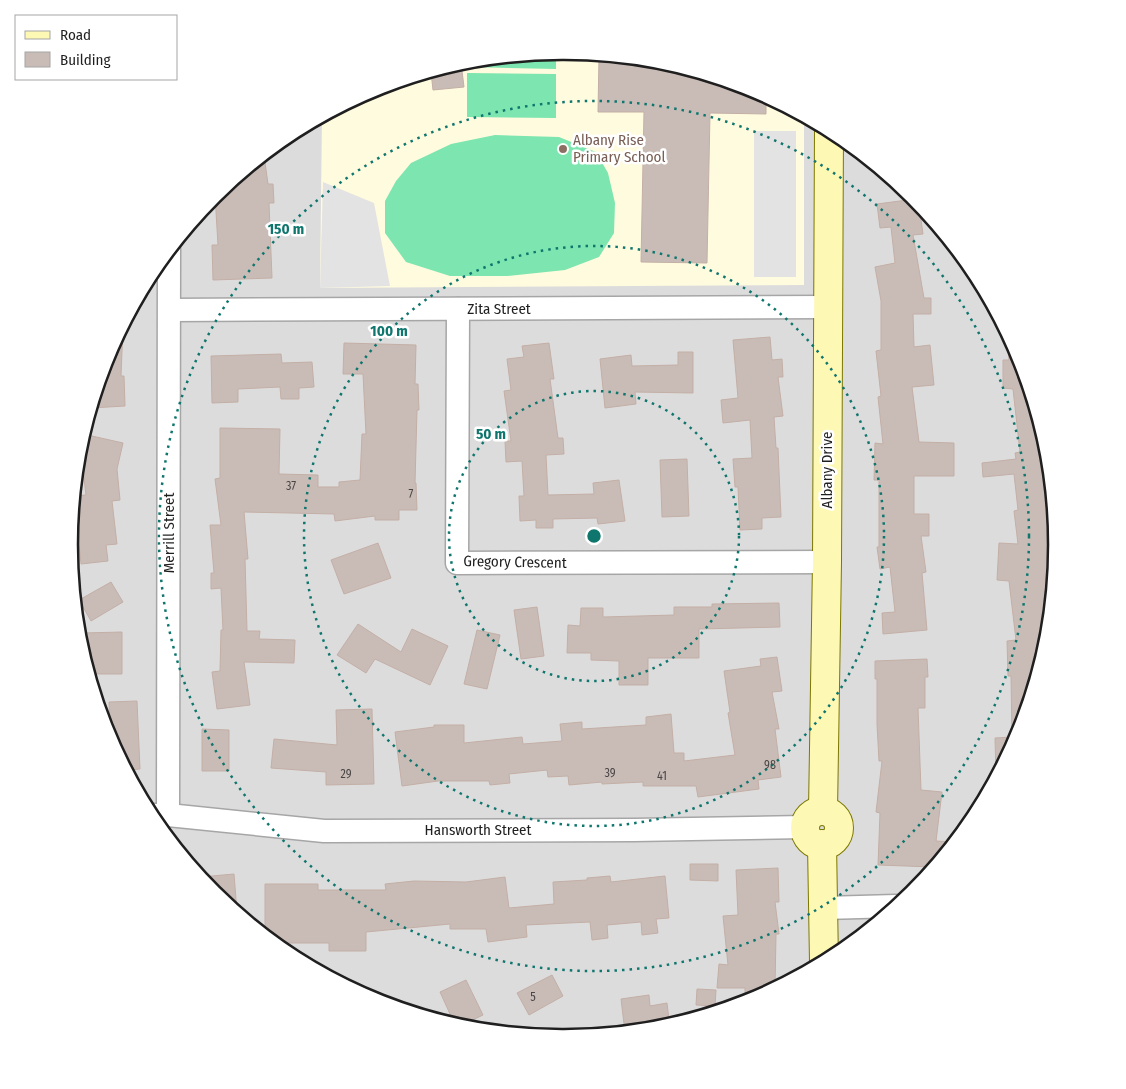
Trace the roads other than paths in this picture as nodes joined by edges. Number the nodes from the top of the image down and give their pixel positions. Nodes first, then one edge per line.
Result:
1 (829, 140) edge
2 (170, 262) edge
3 (828, 307) junction
4 (458, 309) junction
5 (170, 310) junction
6 (827, 562) junction
7 (159, 812) edge
8 (161, 815) edge
9 (817, 827) junction
10 (885, 906) edge
11 (824, 908) junction
12 (824, 952) edge

1 - 3 street, Albany Drive
2 - 5 street, Merrill Street
3 - 4 street, Zita Street
3 - 6 street, Albany Drive
4 - 5 street, Zita Street
4 - 6 street, Gregory Crescent
5 - 7 street, Merrill Street
6 - 9 street, Albany Drive
8 - 9 street, Hansworth Street
9 - 11 street, Albany Drive
10 - 11 street
11 - 12 street, Albany Drive

